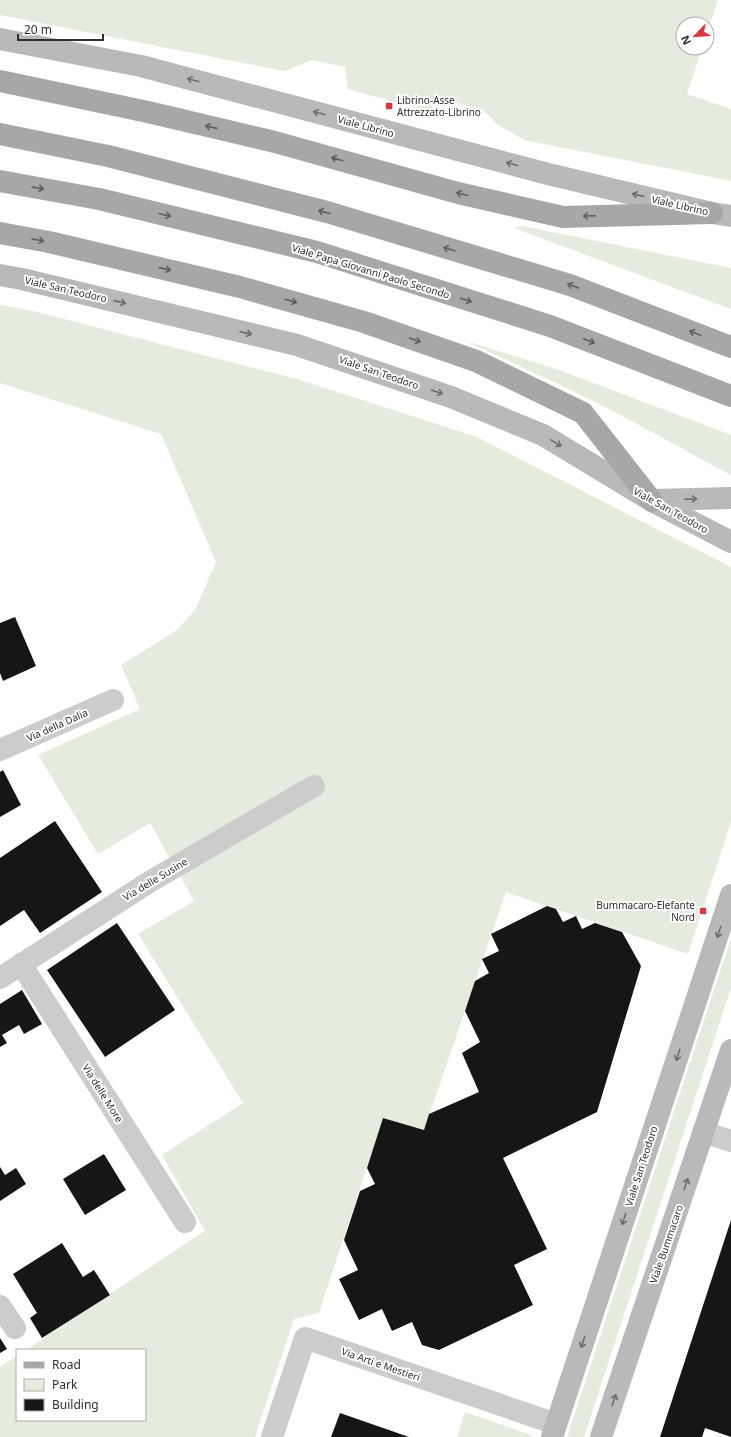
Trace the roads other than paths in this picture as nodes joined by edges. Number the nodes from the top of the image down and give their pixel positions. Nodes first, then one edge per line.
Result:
1 (0, 40) edge
2 (0, 81) edge
3 (0, 134) edge
4 (0, 181) edge
5 (722, 214) edge
6 (731, 227) edge
7 (0, 233) edge
8 (0, 275) edge
9 (731, 347) edge
10 (731, 396) edge
11 (731, 498) edge
12 (652, 500) junction
13 (731, 542) edge
14 (113, 700) dead end
15 (0, 750) edge
16 (314, 786) dead end
17 (731, 895) edge
18 (21, 964) junction
19 (0, 978) edge
20 (731, 1050) edge
21 (704, 1132) junction
22 (731, 1141) edge
23 (185, 1222) dead end
24 (0, 1306) edge
25 (15, 1328) dead end
26 (554, 1430) edge
27 (272, 1437) edge
28 (601, 1437) edge

5 -> 1 main road, Viale Librino
5 -> 2 main road
9 -> 3 main road
4 -> 10 main road, Viale Papa Giovanni Paolo Secondo
5 - 6 main road
7 -> 12 main road
8 -> 12 main road, Viale San Teodoro
12 -> 11 main road
12 - 13 main road, Viale San Teodoro
14 - 15 street, Via della Dalia
16 - 18 street, Via delle Susine
17 -> 26 main road, Viale San Teodoro
18 - 19 street, Via delle Susine
18 - 23 street, Via delle More
20 - 21 main road, Viale Bummacaro
21 - 22 street
28 -> 21 main road, Viale Bummacaro
24 - 25 street
26 - 27 street, Via Arti e Mestieri

